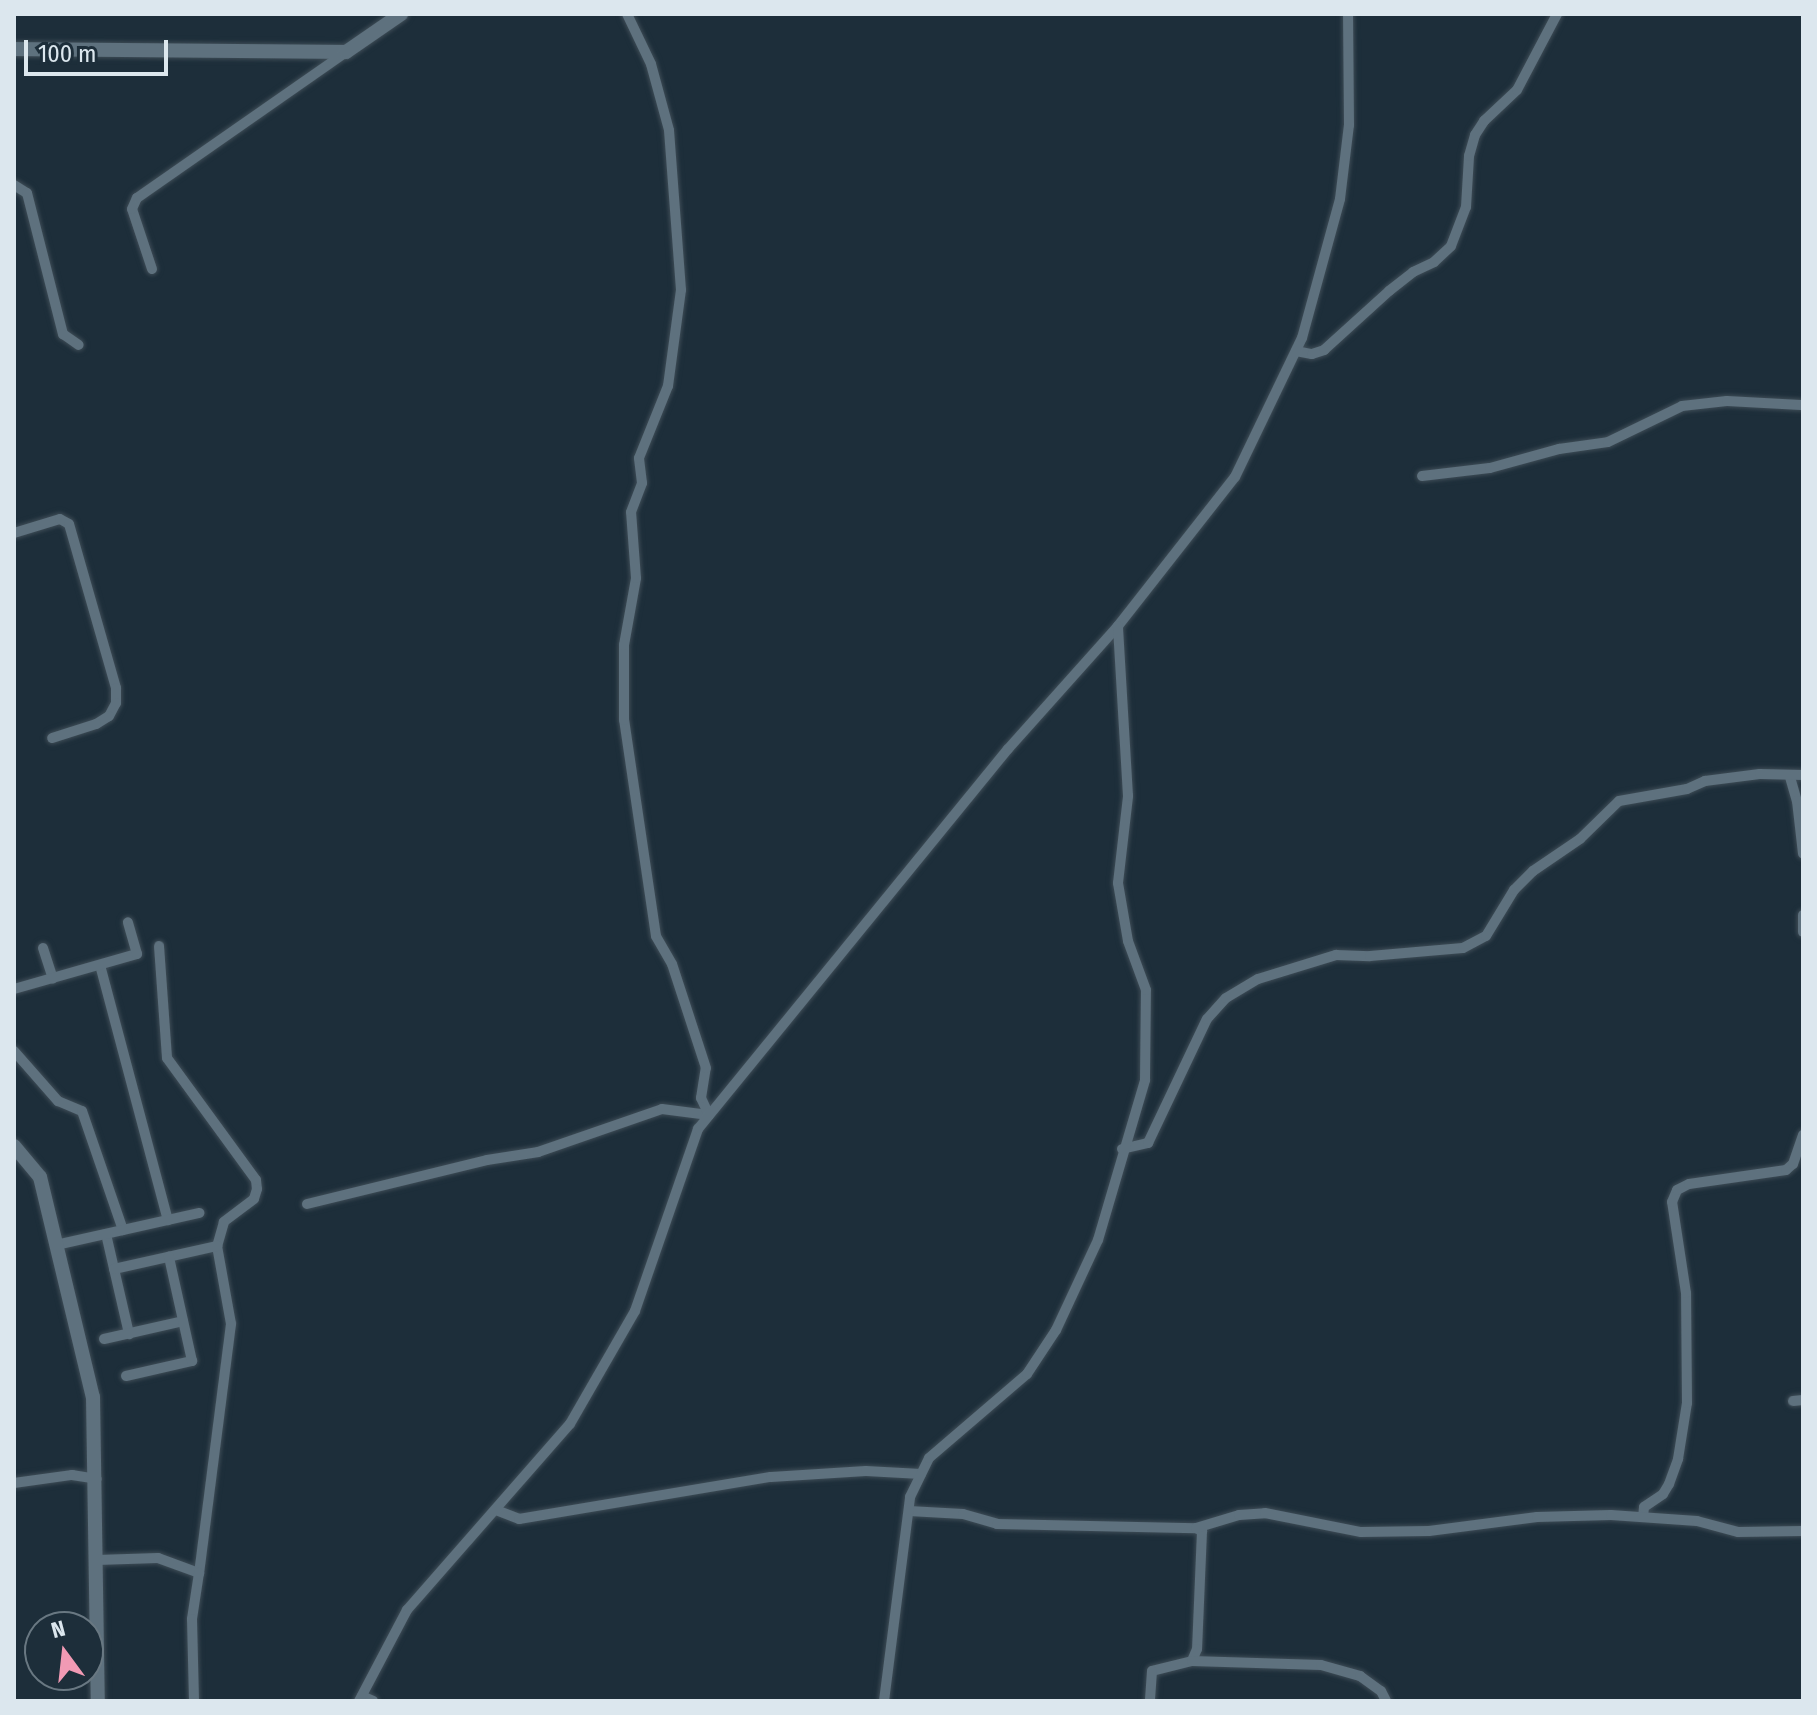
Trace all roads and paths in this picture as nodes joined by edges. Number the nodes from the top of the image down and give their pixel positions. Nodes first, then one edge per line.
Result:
1 (401, 14) edge
2 (627, 14) edge
3 (1348, 14) edge
4 (1557, 14) edge
5 (14, 49) edge
6 (346, 52) junction
7 (14, 185) edge
8 (152, 269) dead end
9 (79, 345) dead end
10 (1296, 351) junction
11 (1801, 405) dead end
12 (1422, 476) dead end
13 (14, 533) edge
14 (1118, 626) junction
15 (52, 738) dead end
16 (1803, 775) edge
17 (1790, 777) junction
18 (1803, 854) edge
19 (1803, 915) edge
20 (128, 922) dead end
21 (1803, 932) edge
22 (159, 946) dead end
23 (43, 948) dead end
24 (100, 965) junction
25 (53, 978) junction
26 (14, 989) edge
27 (14, 1051) edge
28 (709, 1115) junction
29 (1803, 1135) edge
30 (14, 1146) edge
31 (1122, 1149) junction
32 (307, 1204) dead end
33 (199, 1213) dead end
34 (168, 1220) junction
35 (123, 1230) junction
36 (106, 1234) junction
37 (56, 1245) junction
38 (217, 1246) junction
39 (169, 1257) junction
40 (114, 1269) junction
41 (183, 1321) junction
42 (129, 1334) junction
43 (104, 1339) dead end
44 (126, 1376) dead end
45 (921, 1474) junction
46 (97, 1479) junction
47 (14, 1483) edge
48 (496, 1510) junction
49 (909, 1511) junction
50 (1643, 1517) junction
51 (1196, 1528) junction
52 (1803, 1531) edge
53 (97, 1560) junction
54 (199, 1573) junction
55 (1192, 1661) junction
56 (360, 1698) edge
57 (98, 1701) edge
58 (194, 1701) edge
59 (373, 1701) edge
60 (884, 1701) edge
61 (1150, 1701) edge
62 (1386, 1701) edge

1 - 6 street
2 - 28 street
3 - 10 street
4 - 10 street
5 - 6 street
6 - 8 street
7 - 9 street
10 - 14 street
11 - 12 street
13 - 15 street
14 - 28 street
14 - 31 street
16 - 17 street
17 - 18 street
17 - 31 street
19 - 21 street
20 - 24 street
22 - 38 street
23 - 25 street
24 - 25 street
24 - 34 street
25 - 26 street
27 - 35 street
28 - 32 street
28 - 48 street
29 - 50 street
30 - 37 street
31 - 45 street
33 - 34 street
34 - 35 street
35 - 36 street
36 - 37 street
36 - 40 street
37 - 46 street
38 - 39 street
38 - 54 street
39 - 40 street
39 - 41 street
40 - 42 street
41 - 42 street
41 - 44 street
42 - 43 street
45 - 48 street
45 - 49 street
46 - 47 street
46 - 53 street
48 - 56 street
49 - 51 street
49 - 60 street
50 - 51 street
50 - 52 street
51 - 55 street
53 - 54 street
53 - 57 street
54 - 58 street
55 - 61 street
55 - 62 street
56 - 59 street

